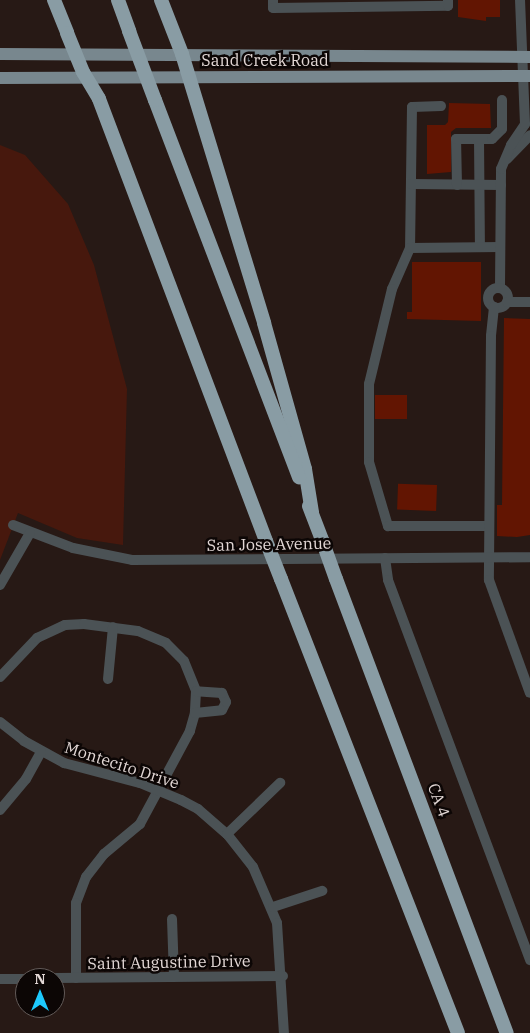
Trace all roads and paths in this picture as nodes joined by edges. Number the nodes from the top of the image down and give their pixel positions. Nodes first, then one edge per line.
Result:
1 (54, 0) edge
2 (64, 0) edge
3 (118, 0) edge
4 (161, 0) edge
5 (273, 0) edge
6 (448, 0) edge
7 (520, 0) edge
8 (72, 33) junction
9 (0, 54) edge
10 (182, 54) junction
11 (525, 56) edge
12 (189, 76) junction
13 (527, 76) edge
14 (0, 78) edge
15 (502, 100) dead end
16 (441, 106) dead end
17 (530, 135) edge
18 (479, 139) junction
19 (507, 159) junction
20 (411, 184) junction
21 (457, 185) junction
22 (480, 185) junction
23 (501, 185) junction
24 (480, 247) junction
25 (500, 247) junction
26 (410, 248) junction
27 (500, 288) junction
28 (507, 302) junction
29 (530, 302) edge
30 (494, 307) junction
31 (312, 512) junction
32 (13, 525) dead end
33 (488, 526) junction
34 (30, 533) junction
35 (488, 556) junction
36 (530, 556) edge
37 (385, 558) junction
38 (0, 585) edge
39 (113, 627) junction
40 (0, 677) edge
41 (108, 679) dead end
42 (196, 691) junction
43 (530, 693) edge
44 (196, 712) junction
45 (0, 722) edge
46 (41, 752) junction
47 (280, 784) dead end
48 (159, 790) junction
49 (0, 810) edge
50 (227, 834) junction
51 (322, 891) dead end
52 (273, 907) junction
53 (172, 919) dead end
54 (530, 960) edge
55 (283, 976) junction
56 (174, 977) junction
57 (65, 978) edge
58 (76, 978) junction
59 (0, 979) edge
60 (15, 979) edge
61 (284, 1033) edge
62 (458, 1033) edge
63 (507, 1033) edge

1 - 8 highway
2 - 8 highway
3 - 31 highway, CA 4, bridge
4 - 10 highway
5 - 6 street
7 - 11 street
8 - 62 highway, bridge
9 - 10 main road, Sand Creek Road
10 - 11 main road, Sand Creek Road
10 - 12 highway
11 - 13 street
12 - 13 main road, Sand Creek Road
12 - 14 main road, Sand Creek Road
12 - 31 highway
13 - 19 street
15 - 18 street
16 - 20 street
17 - 19 street
18 - 21 street
18 - 22 street
19 - 23 street
20 - 21 street
20 - 26 street
21 - 22 street
22 - 23 street
22 - 24 street
23 - 25 street
24 - 25 street
24 - 26 street
25 - 27 street
26 - 33 street
27 - 28 street
27 - 30 street
28 - 29 street
28 - 30 street
30 - 33 street
31 - 63 highway, CA 4 / CA 4, bridge
32 - 34 street, San Jose Avenue
33 - 35 street
34 - 37 street, San Jose Avenue
34 - 38 street
35 - 36 street, San Jose Avenue
35 - 37 street, San Jose Avenue
35 - 43 street
37 - 54 street
39 - 40 street
39 - 41 street
39 - 42 street
42 - 44 street
42 - 44 street
44 - 48 street
45 - 46 street, Montecito Drive
46 - 48 street, Montecito Drive
46 - 49 street
47 - 50 street
48 - 50 street, Montecito Drive
48 - 58 street
50 - 52 street, Montecito Drive
51 - 52 street
52 - 55 street, Montecito Drive
53 - 56 street
55 - 56 street, Saint Augustine Drive
55 - 61 street, Montecito Drive
56 - 58 street, Saint Augustine Drive
57 - 58 street, Saint Augustine Drive
59 - 60 street

